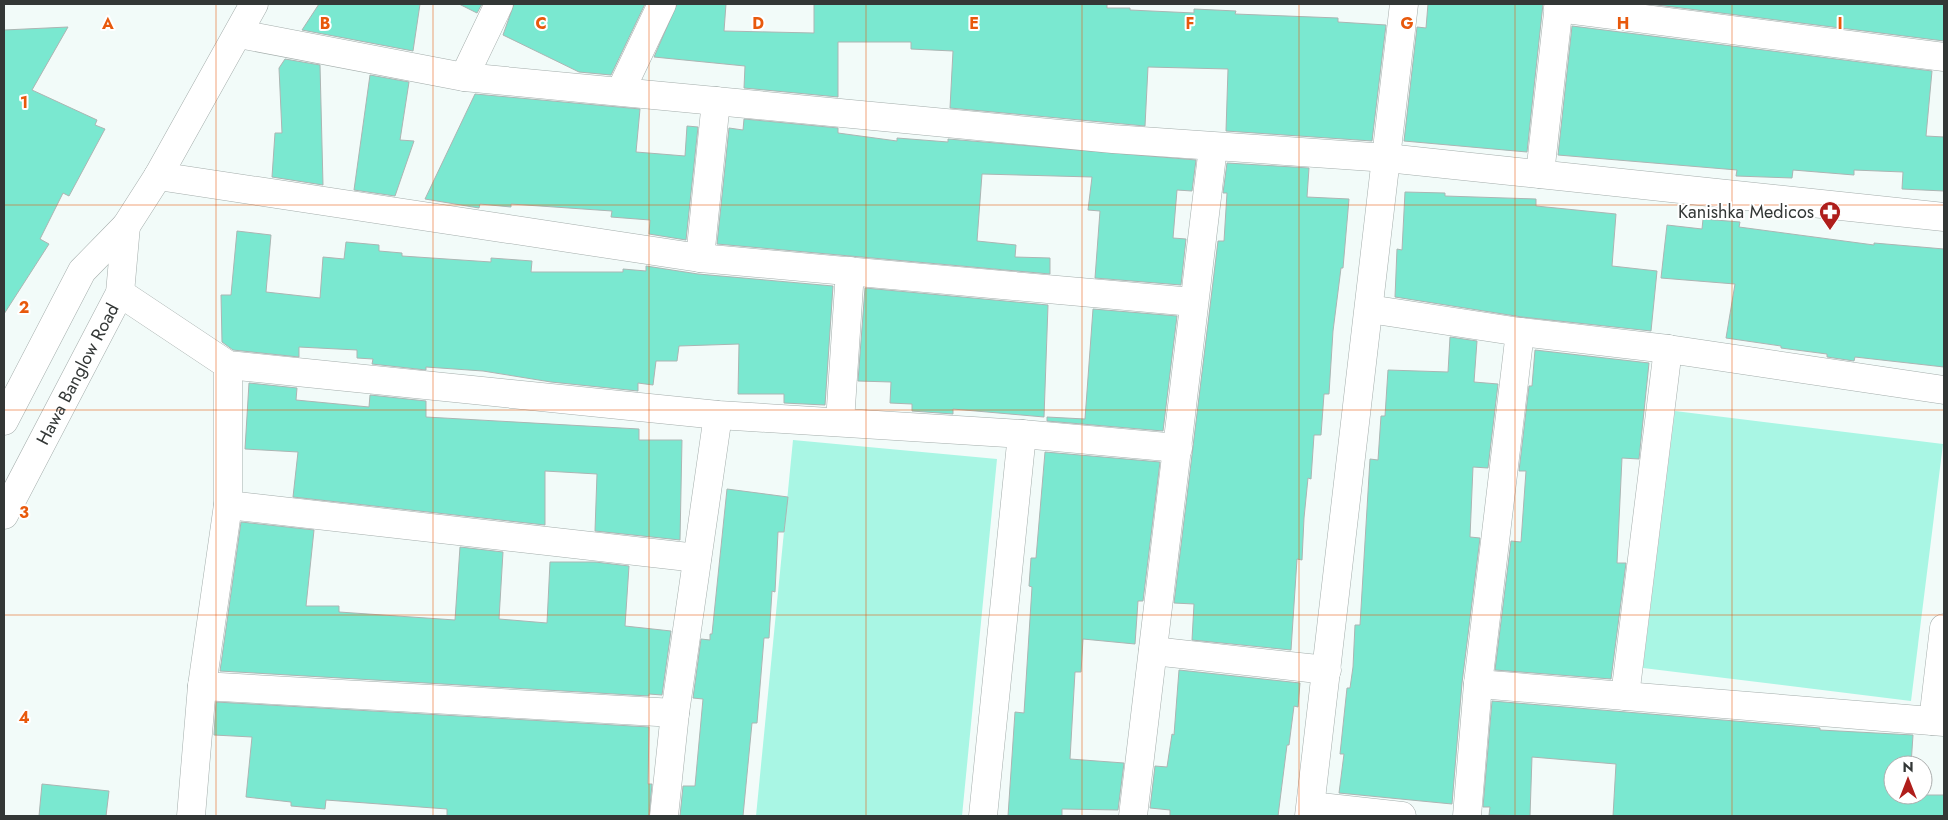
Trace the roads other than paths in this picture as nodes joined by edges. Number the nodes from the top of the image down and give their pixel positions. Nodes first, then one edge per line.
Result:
1 (254, 4) edge
2 (499, 4) edge
3 (662, 4) edge
4 (1404, 4) edge
5 (1559, 6) edge
6 (238, 34) junction
7 (1944, 57) edge
8 (464, 76) junction
9 (621, 90) junction
10 (716, 101) junction
11 (1213, 147) junction
12 (1387, 158) junction
13 (1540, 174) junction
14 (158, 176) junction
15 (1944, 217) edge
16 (126, 226) junction
17 (700, 258) junction
18 (850, 270) junction
19 (120, 293) junction
20 (1193, 302) junction
21 (1369, 309) junction
22 (1520, 332) junction
23 (1668, 350) junction
24 (228, 365) junction
25 (1944, 390) edge
26 (718, 414) junction
27 (4, 421) edge
28 (840, 422) junction
29 (1022, 434) junction
30 (1178, 448) junction
31 (228, 505) junction
32 (4, 515) edge
33 (697, 558) junction
34 (1944, 628) edge
35 (1153, 651) junction
36 (1326, 670) junction
37 (1478, 684) junction
38 (202, 686) junction
39 (1625, 696) junction
40 (675, 713) junction
41 (1939, 722) edge
42 (1310, 811) edge
43 (191, 816) edge
44 (664, 816) edge
45 (983, 816) edge
46 (1133, 816) edge
47 (1402, 816) edge
48 (1466, 816) edge

1 - 6 street, Hawa Banglow Road
2 - 8 street
3 - 9 street
4 - 12 street
5 - 7 street
5 - 13 street
6 - 8 street
6 - 14 street, Hawa Banglow Road
8 - 9 street
9 - 10 street
10 - 11 street
10 - 17 street
11 - 12 street
11 - 20 street
12 - 13 street
12 - 21 street
13 - 15 street
14 - 16 street, Hawa Banglow Road
14 - 17 street
16 - 19 street, Hawa Banglow Road
16 - 27 street, Hawa Banglow Road
17 - 18 street
18 - 20 street
18 - 28 street
19 - 24 street
19 - 32 street, Hawa Banglow Road
20 - 30 street
21 - 22 street
21 - 36 street
22 - 23 street
22 - 37 street
23 - 25 street
23 - 39 street
24 - 26 street
24 - 31 street
26 - 28 street
26 - 33 street
28 - 29 street
29 - 30 street
29 - 45 street
30 - 35 street
31 - 33 street
31 - 38 street
33 - 40 street
34 - 41 street
35 - 36 street
35 - 46 street
36 - 42 street
37 - 39 street
37 - 48 street
38 - 40 street
38 - 43 street
39 - 41 street
40 - 44 street
42 - 47 street

